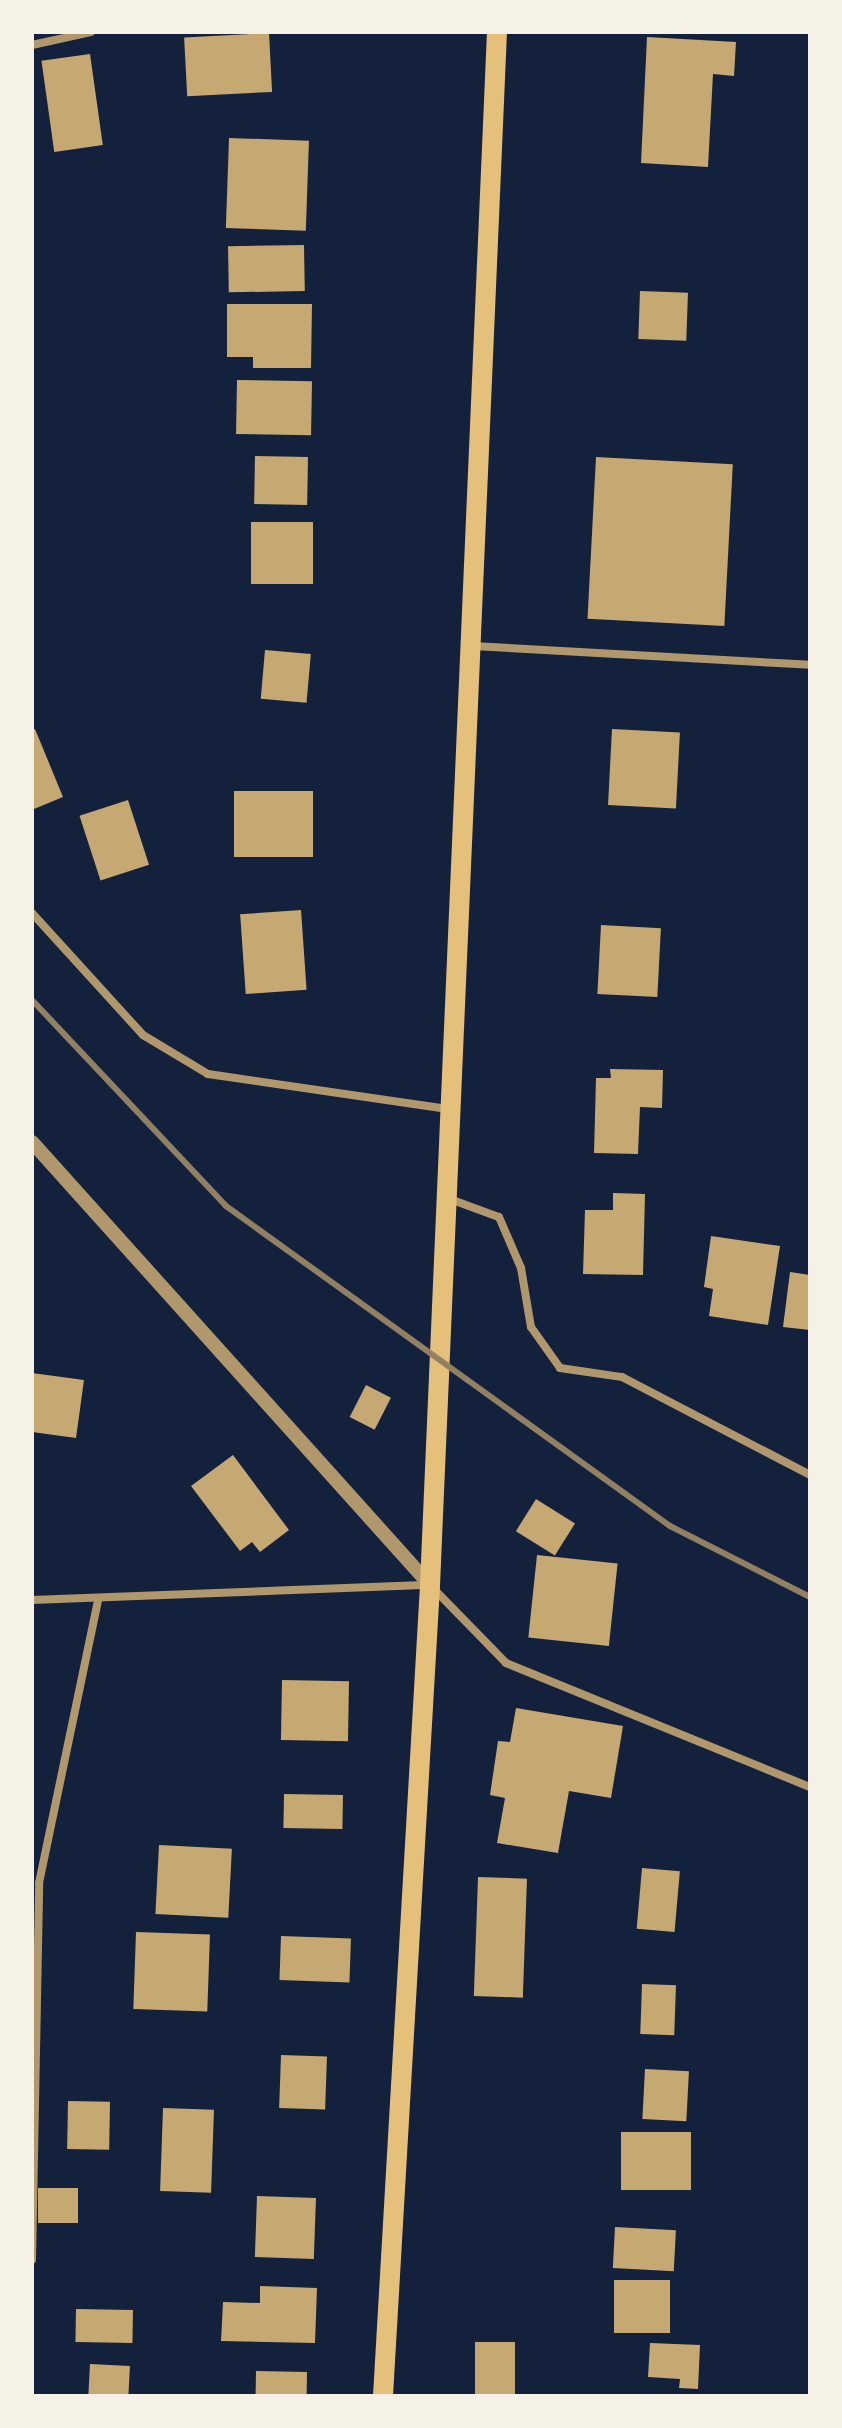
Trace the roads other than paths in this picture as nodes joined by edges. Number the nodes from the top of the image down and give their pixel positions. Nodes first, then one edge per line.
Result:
1 (91, 32) edge
2 (497, 32) edge
3 (32, 45) edge
4 (473, 646) junction
5 (810, 665) edge
6 (32, 913) edge
7 (450, 1109) junction
8 (32, 1142) edge
9 (446, 1198) junction
10 (810, 1475) edge
11 (430, 1585) junction
12 (32, 1600) edge
13 (98, 1600) junction
14 (810, 1787) edge
15 (32, 2260) edge
16 (383, 2396) edge

1 - 3 street
2 - 4 main road
4 - 5 street
4 - 7 main road
6 - 7 street
7 - 9 main road
8 - 11 street
9 - 10 street
9 - 11 main road
11 - 13 street
11 - 14 street
11 - 16 main road
12 - 13 street
13 - 15 street

